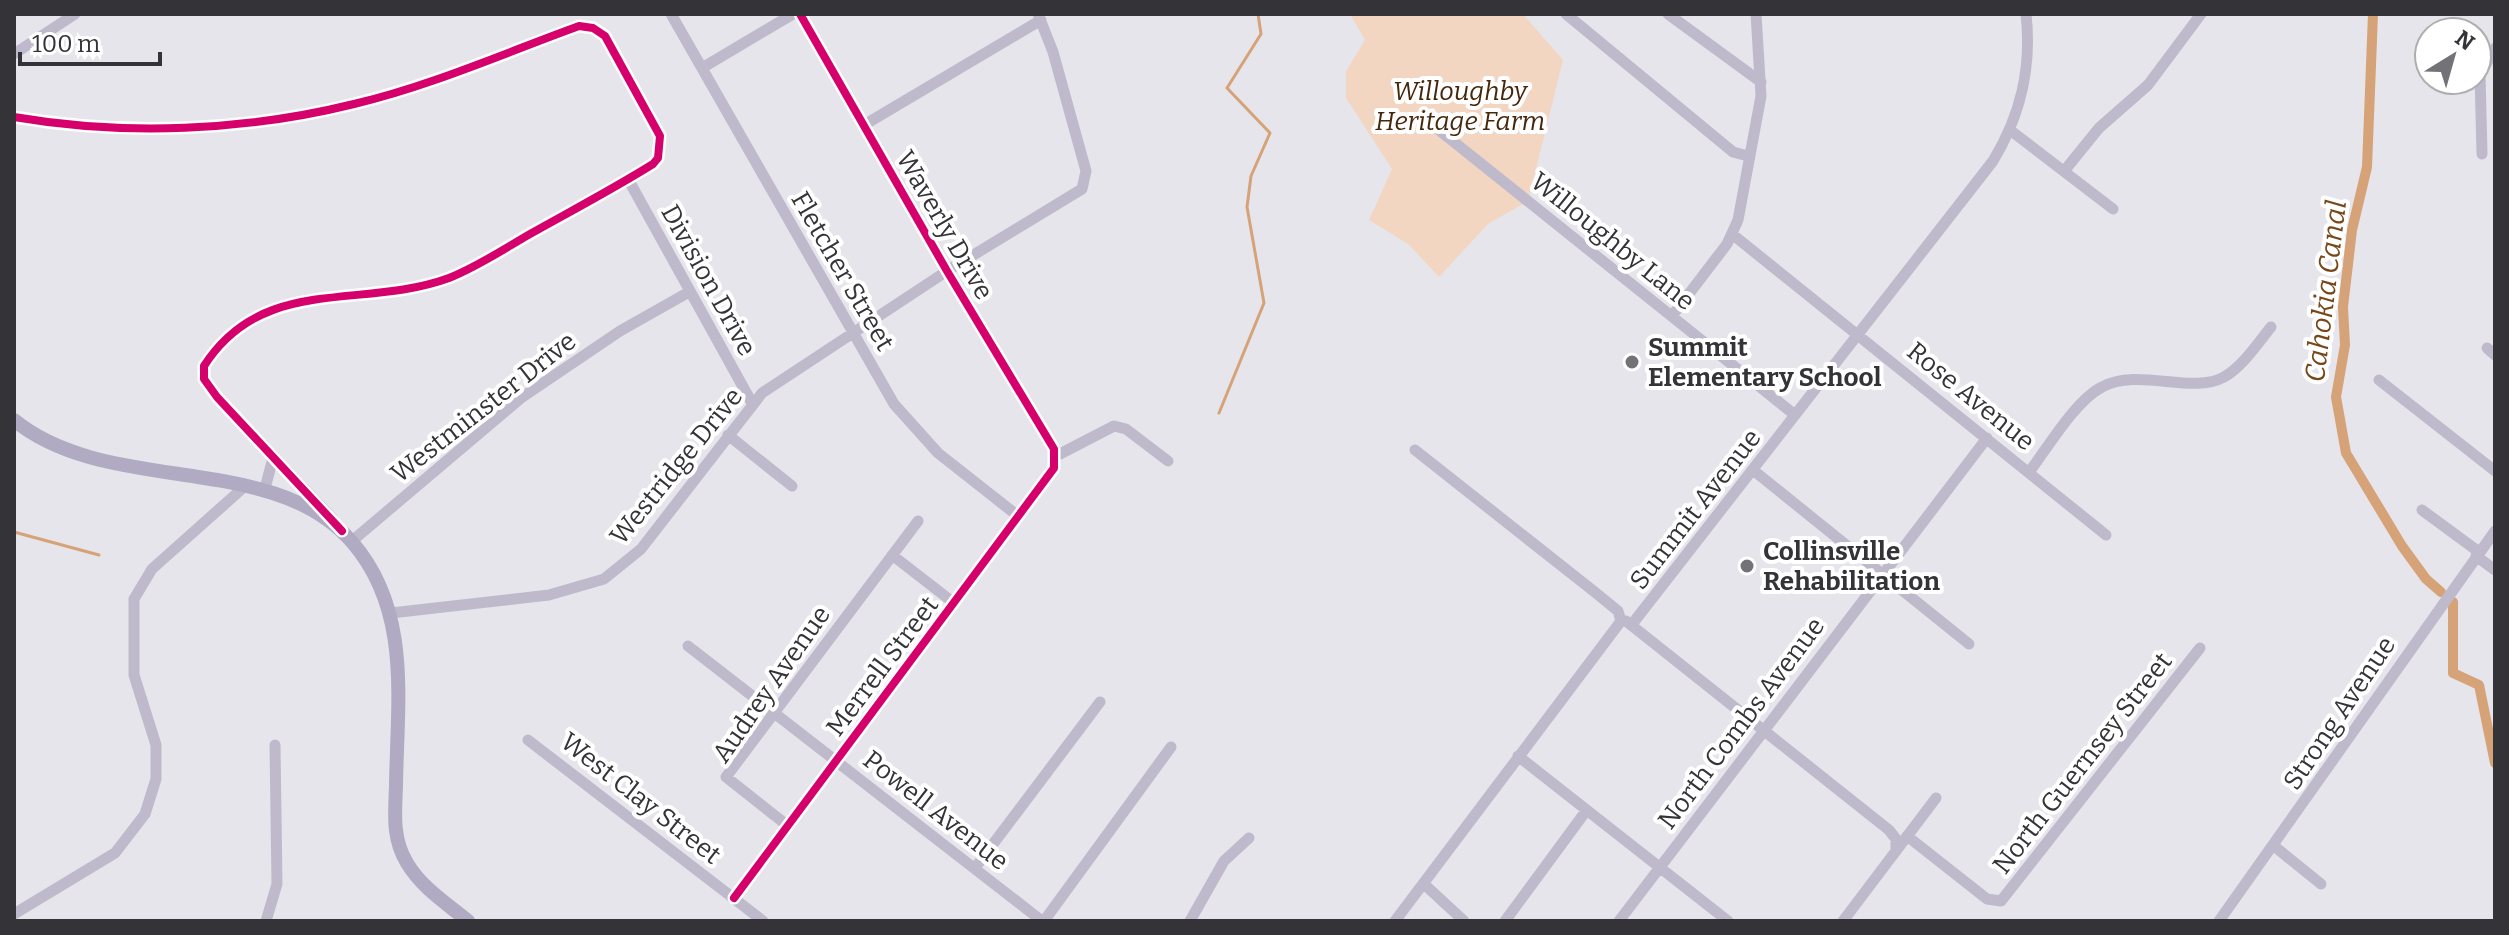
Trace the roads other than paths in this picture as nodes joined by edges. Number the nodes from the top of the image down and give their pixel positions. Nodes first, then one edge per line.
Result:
1 (75, 14) edge
2 (671, 14) edge
3 (793, 14) edge
4 (800, 14) edge
5 (1566, 14) edge
6 (1668, 14) edge
7 (1756, 14) edge
8 (2026, 14) edge
9 (2201, 14) edge
10 (1040, 17) edge
11 (2495, 48) edge
12 (14, 54) edge
13 (702, 68) junction
14 (1761, 82) junction
15 (14, 117) edge
16 (864, 125) junction
17 (1439, 130) dead end
18 (2010, 130) junction
19 (2482, 154) dead end
20 (1748, 156) junction
21 (2065, 170) junction
22 (628, 179) junction
23 (2113, 209) dead end
24 (1732, 234) junction
25 (947, 271) junction
26 (689, 292) junction
27 (1672, 316) junction
28 (2271, 327) dead end
29 (853, 333) junction
30 (1859, 334) junction
31 (2379, 380) dead end
32 (752, 403) junction
33 (1795, 415) junction
34 (14, 420) edge
35 (728, 435) junction
36 (1987, 438) junction
37 (1415, 450) dead end
38 (1056, 456) junction
39 (273, 458) junction
40 (1168, 461) dead end
41 (1753, 470) junction
42 (2030, 471) junction
43 (2495, 471) edge
44 (792, 486) dead end
45 (244, 487) junction
46 (264, 492) junction
47 (2422, 510) dead end
48 (1018, 516) junction
49 (918, 521) dead end
50 (2495, 531) edge
51 (2106, 535) dead end
52 (347, 536) junction
53 (2478, 554) junction
54 (892, 555) junction
55 (2495, 570) edge
56 (1883, 575) junction
57 (954, 603) junction
58 (391, 613) junction
59 (1627, 622) junction
60 (1969, 644) dead end
61 (688, 646) dead end
62 (2200, 648) dead end
63 (1100, 702) dead end
64 (775, 713) junction
65 (1762, 729) junction
66 (528, 740) dead end
67 (275, 745) dead end
68 (1171, 747) dead end
69 (1518, 756) junction
70 (836, 761) junction
71 (1936, 798) dead end
72 (1586, 811) junction
73 (788, 826) junction
74 (1907, 836) junction
75 (1249, 838) dead end
76 (2274, 846) junction
77 (1896, 851) junction
78 (1660, 867) junction
79 (975, 868) junction
80 (1424, 884) junction
81 (2321, 884) dead end
82 (734, 898) junction
83 (14, 914) edge
84 (266, 921) edge
85 (468, 921) edge
86 (763, 921) edge
87 (1043, 921) edge
88 (1190, 921) edge
89 (1395, 921) edge
90 (1464, 921) edge
91 (1505, 921) edge
92 (1619, 921) edge
93 (1728, 921) edge
94 (1843, 921) edge
95 (2219, 921) edge

1 - 12 street
2 - 13 street, Fletcher Street
3 - 13 street
4 - 16 street, Waverly Drive
5 - 20 street
6 - 14 street
7 - 14 street
8 - 18 street, Summit Avenue
9 - 21 street
10 - 16 street
10 - 25 street, Westridge Drive
11 - 19 street
13 - 29 street, Fletcher Street
14 - 20 street
15 - 22 street
16 - 25 street, Waverly Drive
17 - 27 street, Willoughby Lane
18 - 21 street
18 - 30 street, Summit Avenue
20 - 24 street
21 - 23 street
22 - 26 street, Division Drive
22 - 39 street
24 - 27 street
24 - 30 street, Rose Avenue
25 - 29 street, Westridge Drive
25 - 38 street, Waverly Drive
26 - 32 street, Division Drive
26 - 52 street, Westminster Drive
27 - 33 street, Willoughby Lane
28 - 42 street
29 - 32 street, Westridge Drive
29 - 48 street, Fletcher Street
30 - 33 street, Summit Avenue
30 - 36 street, Rose Avenue
31 - 43 street
32 - 35 street, Westridge Drive
33 - 41 street, Summit Avenue
34 - 45 main road
35 - 44 street
35 - 58 street, Westridge Drive
36 - 42 street, Rose Avenue
36 - 56 street, North Combs Avenue
37 - 59 street
38 - 40 street
38 - 48 street, Merrell Street
39 - 46 street
39 - 52 street
41 - 56 street
41 - 59 street, Summit Avenue
42 - 51 street, Rose Avenue
45 - 46 main road
45 - 83 street
46 - 52 main road
47 - 53 street
48 - 57 street, Merrell Street
49 - 54 street, Audrey Avenue
50 - 53 street, Strong Avenue
52 - 58 main road
53 - 55 street
53 - 76 street, Strong Avenue
54 - 57 street
54 - 64 street, Audrey Avenue
56 - 60 street
56 - 65 street, North Combs Avenue
57 - 70 street, Merrell Street
58 - 85 main road
59 - 65 street
59 - 69 street, Summit Avenue
61 - 64 street, Powell Avenue
62 - 74 street, North Guernsey Street
63 - 79 street
64 - 70 street, Powell Avenue
64 - 73 street, Audrey Avenue
65 - 77 street
65 - 78 street, North Combs Avenue
66 - 82 street, West Clay Street
67 - 84 street
68 - 87 street
69 - 72 street
69 - 80 street, Summit Avenue
70 - 73 street, Merrell Street
70 - 79 street, Powell Avenue
71 - 74 street
72 - 78 street
72 - 91 street
73 - 82 street, Merrell Street
74 - 77 street
75 - 88 street
76 - 81 street
76 - 95 street, Strong Avenue
77 - 94 street
78 - 92 street, North Combs Avenue
78 - 93 street
79 - 87 street, Powell Avenue
80 - 89 street, Summit Avenue
80 - 90 street
82 - 86 street, West Clay Street

